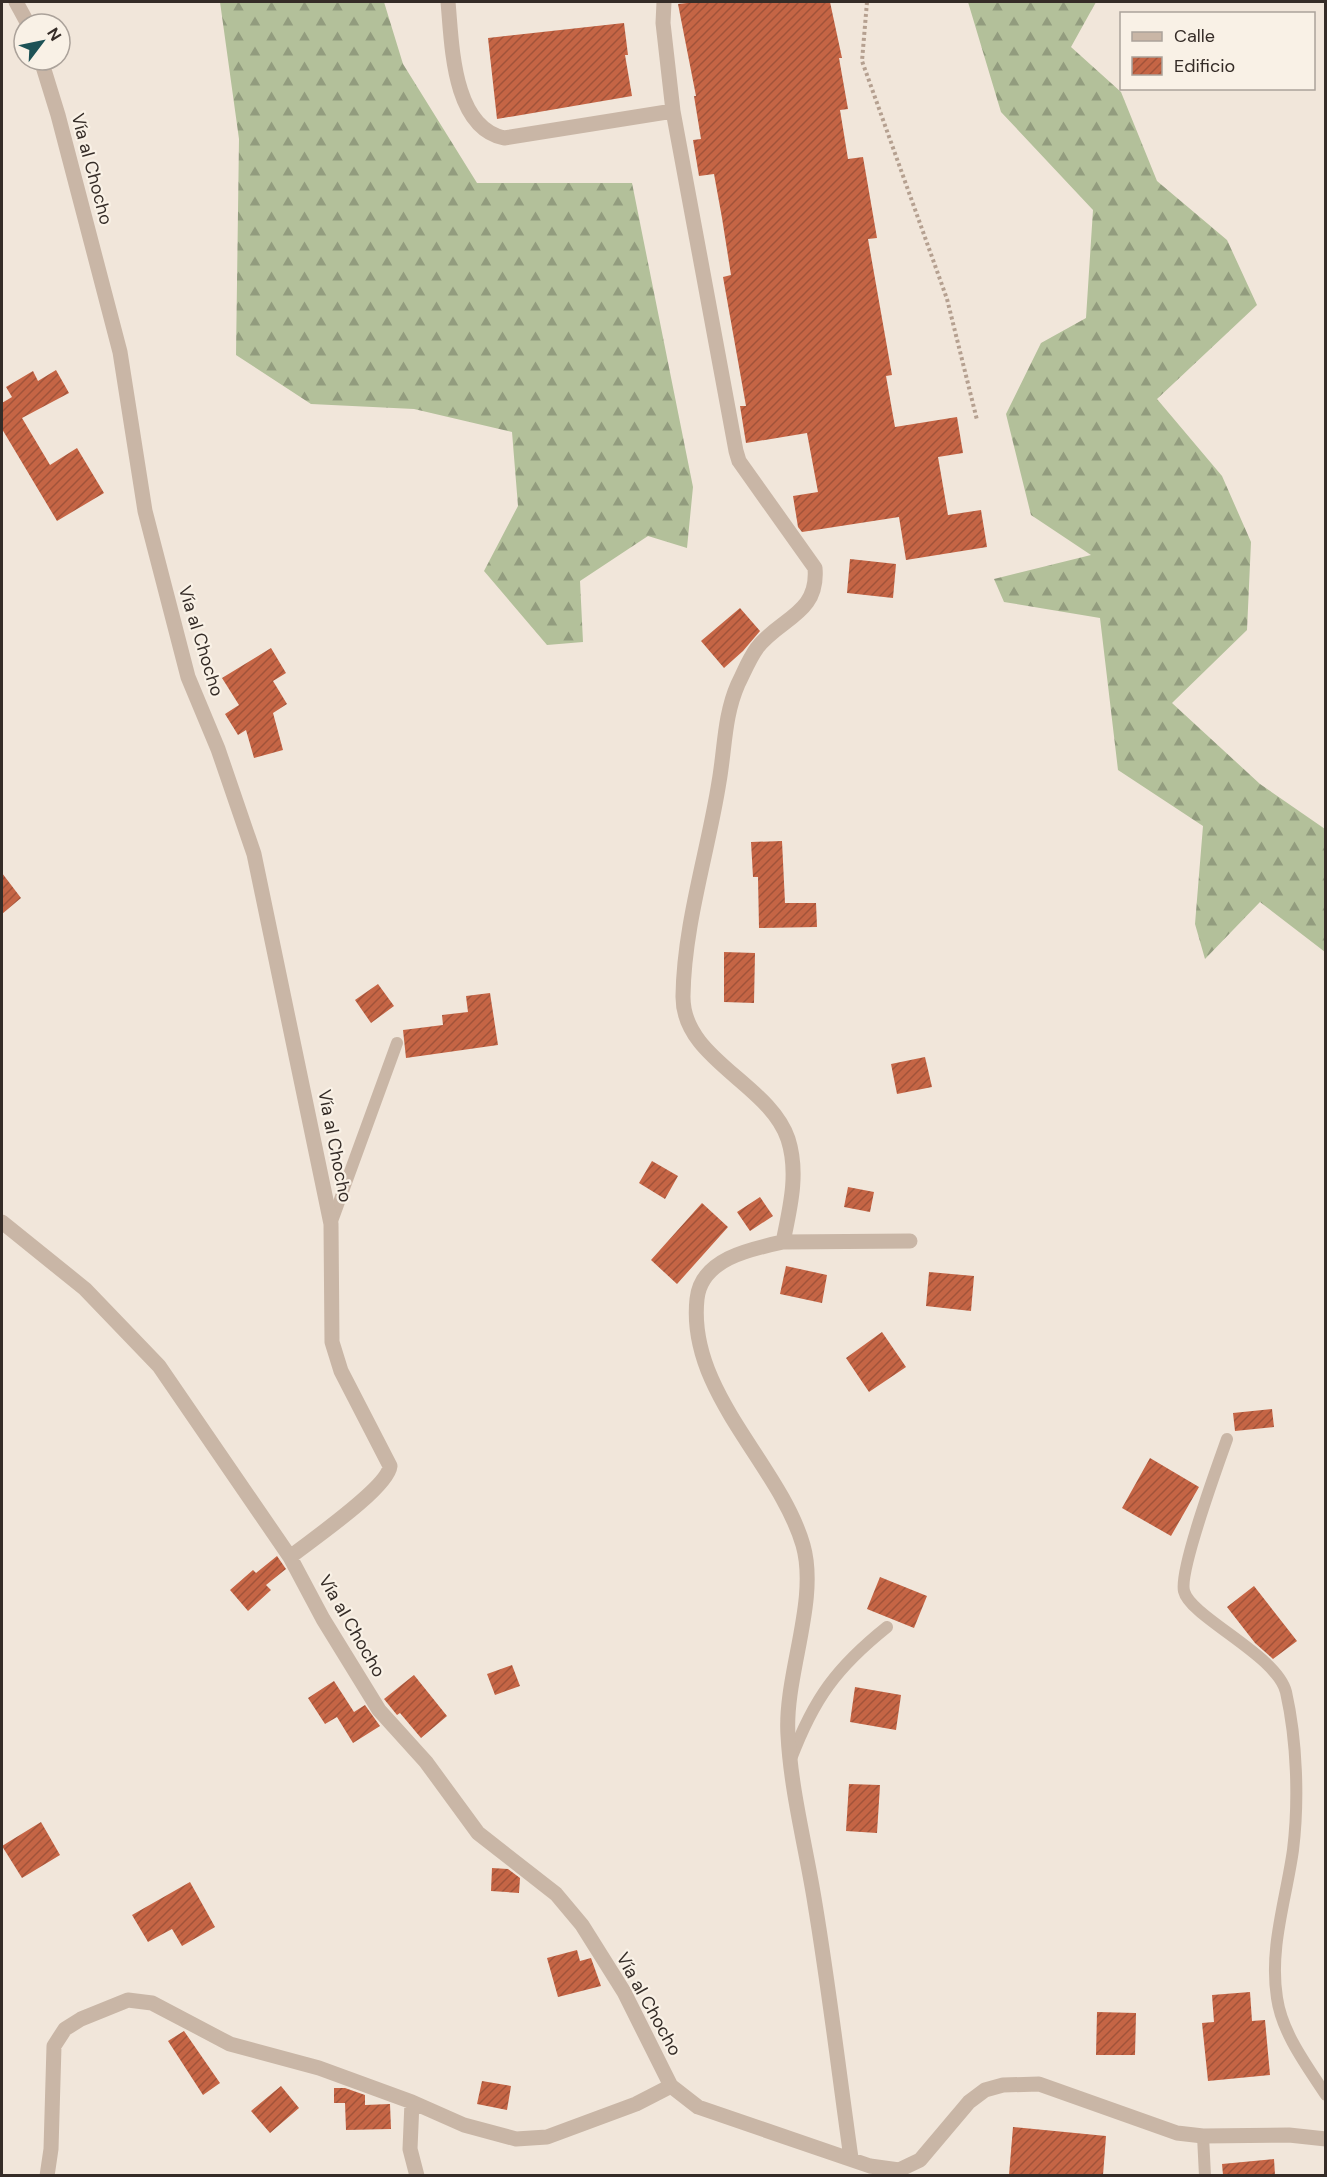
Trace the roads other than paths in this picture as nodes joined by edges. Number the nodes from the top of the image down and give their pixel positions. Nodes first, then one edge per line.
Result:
1 (447, 2) edge
2 (664, 2) edge
3 (45, 72) edge
4 (673, 111) junction
5 (397, 1043) dead end
6 (2, 1222) edge
7 (331, 1224) junction
8 (910, 1241) dead end
9 (783, 1242) junction
10 (1227, 1438) dead end
11 (290, 1557) junction
12 (887, 1627) dead end
13 (789, 1764) junction
14 (671, 2086) junction
15 (1326, 2095) edge
16 (412, 2102) junction
17 (1203, 2136) junction
18 (1326, 2139) edge
19 (851, 2158) junction
20 (47, 2175) edge
21 (417, 2175) edge
22 (1205, 2175) edge

1 - 4 street
2 - 4 street
3 - 7 street, Vía al Chocho
4 - 9 street
5 - 7 lane
6 - 11 street
7 - 11 street, Vía al Chocho
8 - 9 street
9 - 13 street
10 - 15 lane
11 - 14 street, Vía al Chocho
12 - 13 lane
13 - 19 street
14 - 16 street
14 - 19 street
16 - 20 street
16 - 21 street
17 - 18 street
17 - 19 street
17 - 22 lane

